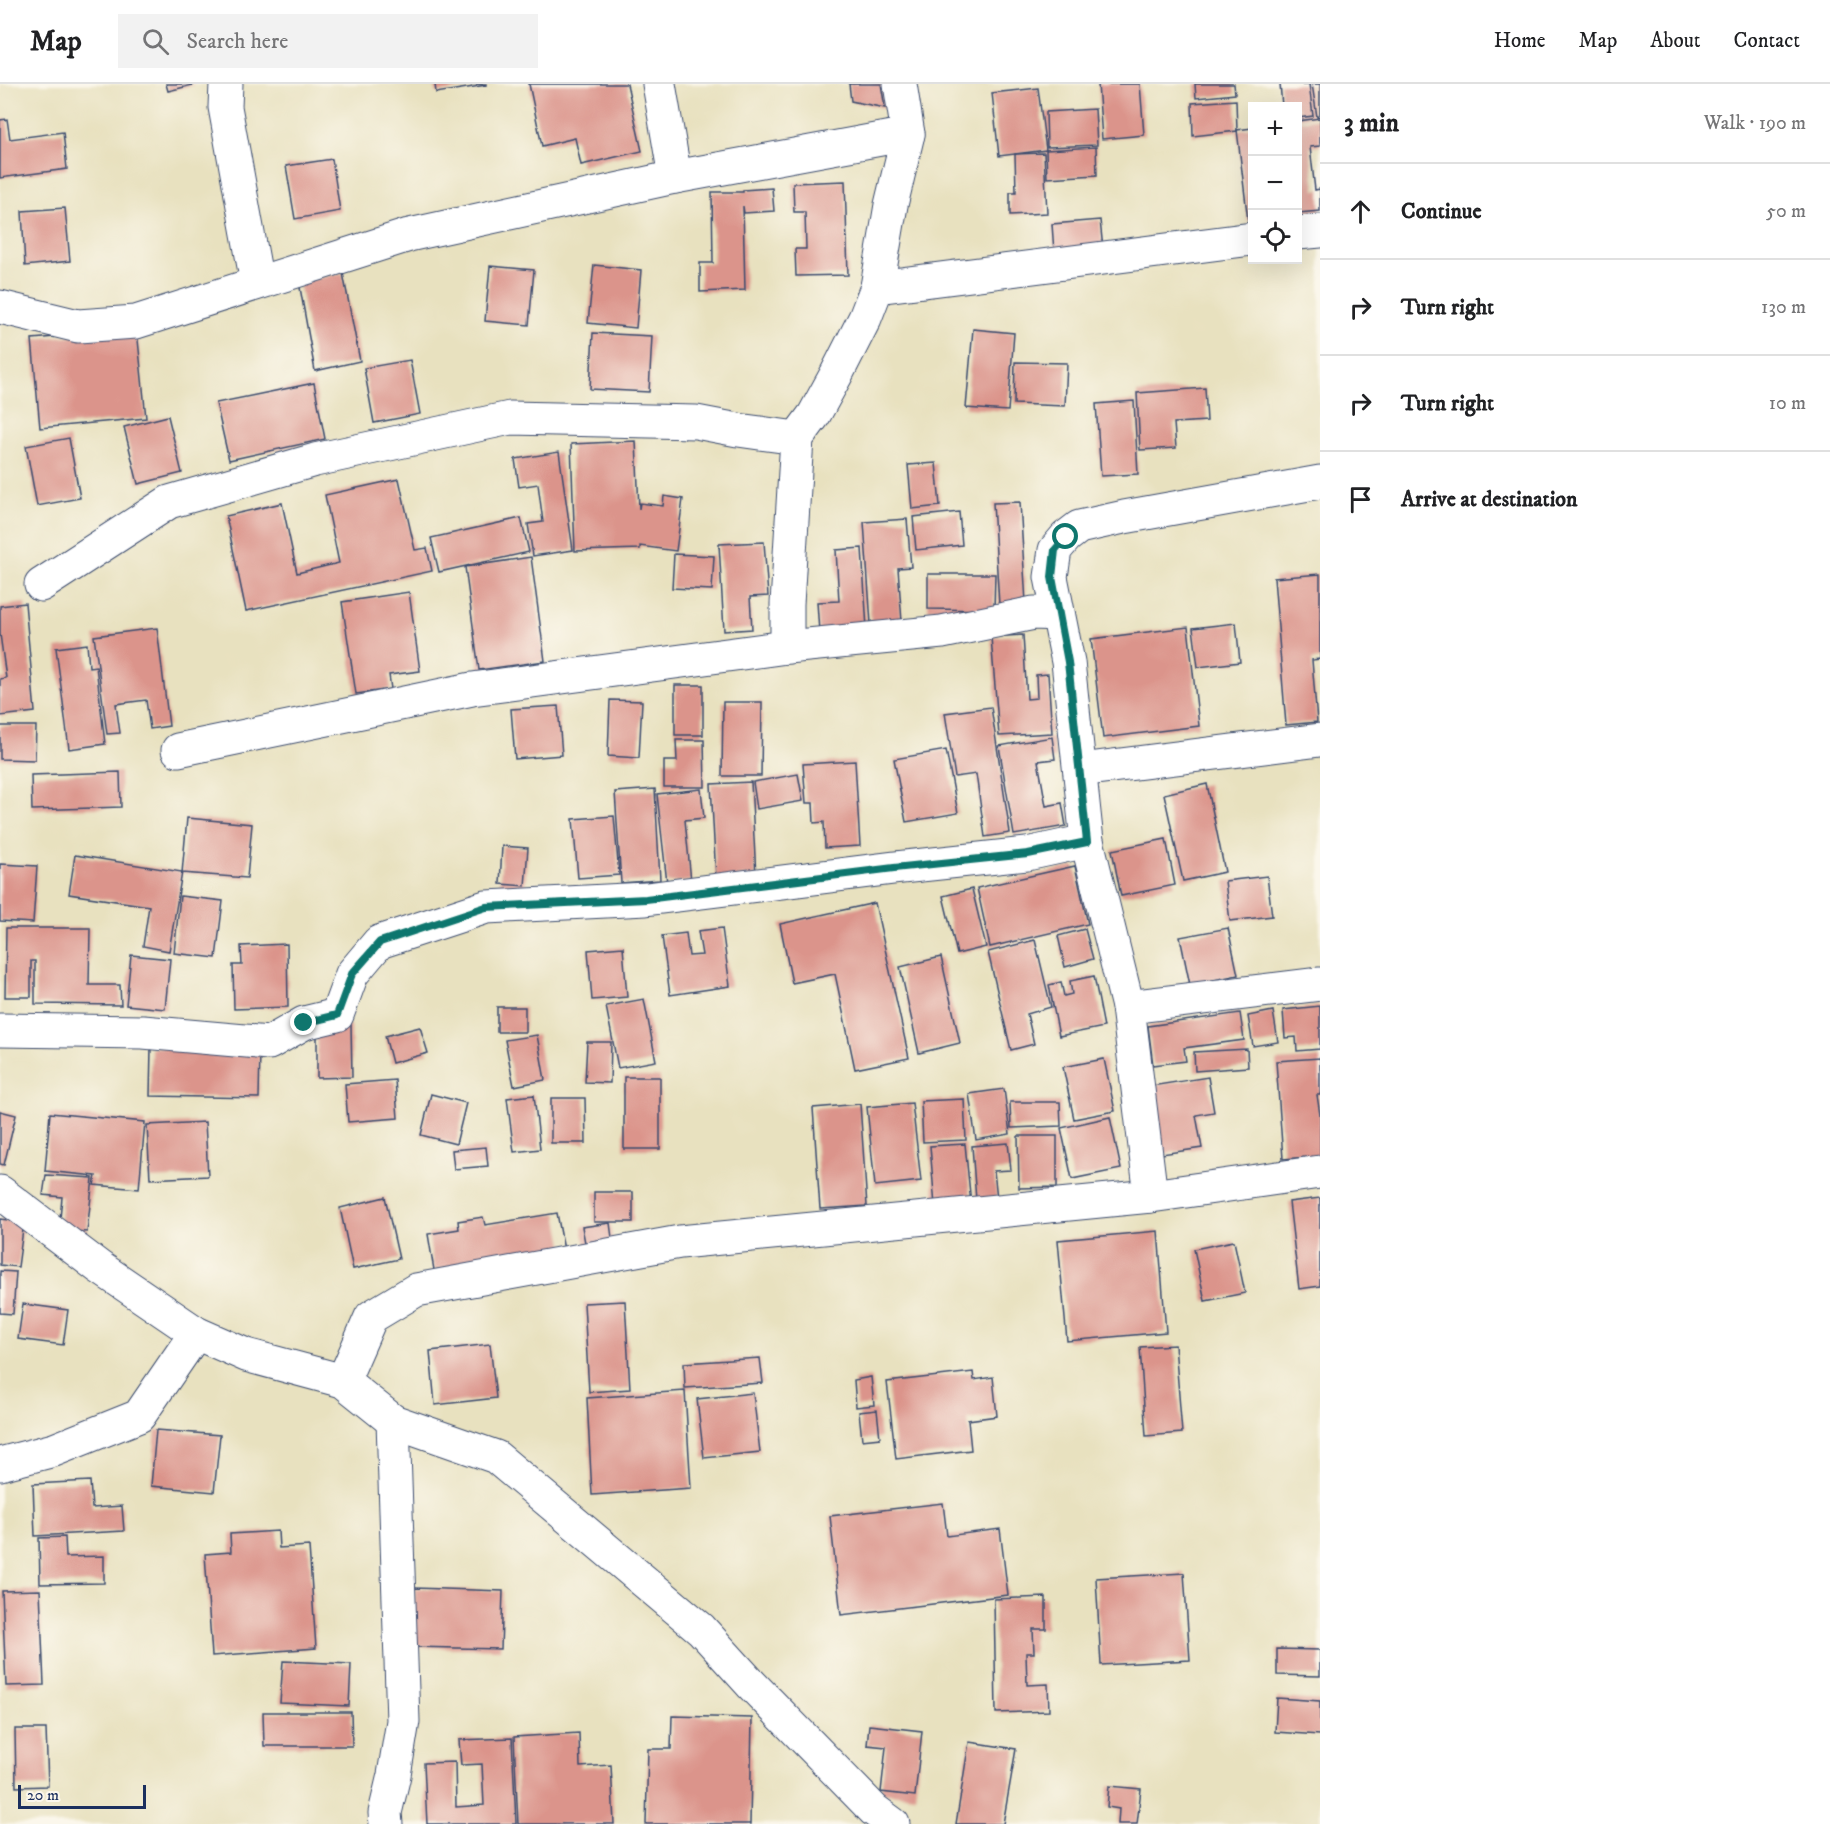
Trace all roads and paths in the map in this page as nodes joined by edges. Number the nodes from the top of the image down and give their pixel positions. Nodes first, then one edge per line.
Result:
1 (226, 84) edge
2 (659, 84) edge
3 (900, 84) edge
4 (908, 134) junction
5 (675, 177) junction
6 (1320, 231) edge
7 (1302, 233) edge
8 (1248, 240) edge
9 (257, 283) junction
10 (877, 287) junction
11 (0, 307) edge
12 (797, 438) junction
13 (1320, 482) edge
14 (41, 585) dead end
15 (1058, 614) junction
16 (787, 647) junction
17 (1320, 740) edge
18 (178, 750) dead end
19 (1080, 770) junction
20 (1087, 842) junction
21 (1320, 984) edge
22 (1128, 1008) junction
23 (0, 1030) edge
24 (1320, 1172) edge
25 (0, 1192) edge
26 (1151, 1196) junction
27 (196, 1333) junction
28 (343, 1381) junction
29 (393, 1421) junction
30 (0, 1464) edge
31 (386, 1824) edge
32 (893, 1824) edge

1 - 9 street
2 - 5 street
3 - 4 street
4 - 5 street
4 - 10 street
5 - 9 street
6 - 7 street
8 - 10 street
9 - 11 street
10 - 12 street
12 - 14 street
12 - 16 street
13 - 15 street
15 - 16 street
15 - 19 street
16 - 18 street
17 - 19 street
19 - 20 street
20 - 22 street
20 - 23 street
21 - 22 street
22 - 26 street
24 - 26 street
25 - 27 street
26 - 28 street
27 - 28 street
27 - 30 street
28 - 29 street
29 - 31 street
29 - 32 street

